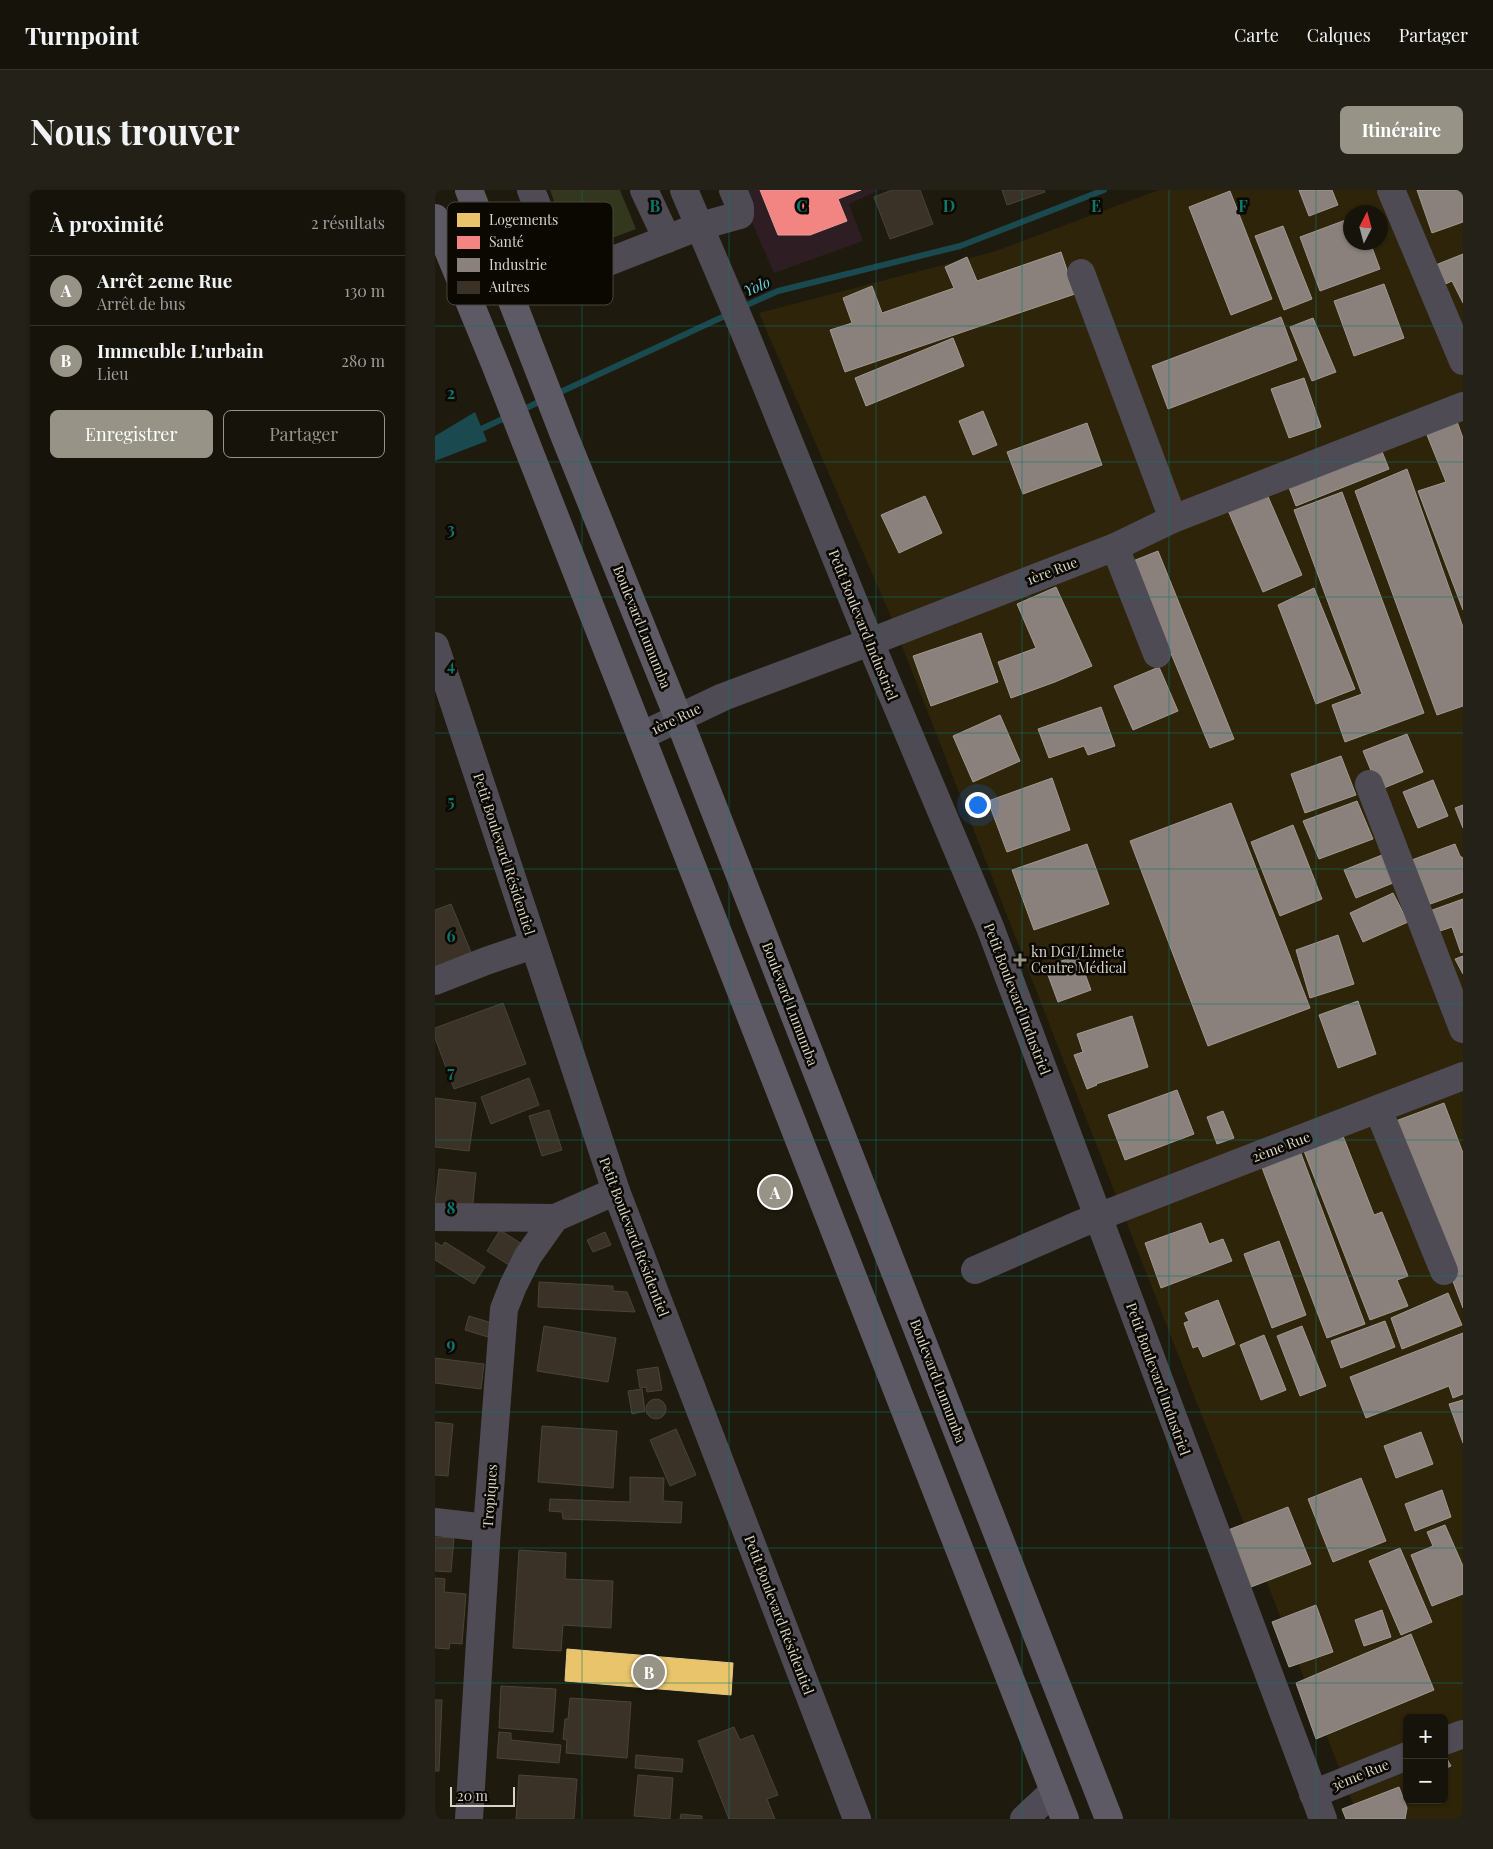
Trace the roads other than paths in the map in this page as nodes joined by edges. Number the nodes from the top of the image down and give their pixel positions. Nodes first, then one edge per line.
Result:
1 (469, 190) edge
2 (531, 190) edge
3 (644, 190) edge
4 (684, 190) edge
5 (733, 190) edge
6 (1391, 190) edge
7 (474, 202) edge
8 (536, 202) edge
9 (435, 218) edge
10 (704, 234) junction
11 (667, 239) junction
12 (447, 247) edge
13 (613, 260) edge
14 (1081, 273) dead end
15 (471, 305) edge
16 (514, 305) edge
17 (1463, 362) edge
18 (1463, 406) edge
19 (1173, 519) junction
20 (1115, 547) junction
21 (869, 642) junction
22 (435, 646) edge
23 (1157, 654) dead end
24 (678, 717) junction
25 (641, 736) junction
26 (1369, 784) dead end
27 (533, 945) junction
28 (435, 981) edge
29 (1463, 1029) edge
30 (1463, 1076) edge
31 (1378, 1109) junction
32 (615, 1191) junction
33 (435, 1218) edge
34 (555, 1218) junction
35 (1098, 1218) junction
36 (975, 1270) dead end
37 (1444, 1271) dead end
38 (435, 1522) edge
39 (487, 1528) junction
40 (1463, 1734) edge
41 (1448, 1740) edge
42 (1403, 1758) edge
43 (1055, 1791) junction
44 (1318, 1807) edge
45 (469, 1819) edge
46 (857, 1819) edge
47 (1023, 1819) edge
48 (1065, 1819) edge
49 (1109, 1819) edge

1 - 7 highway, Boulevard Lumumba
2 - 8 street
3 - 11 street
4 - 10 street, Petit Boulevard Industriel
5 - 10 street
6 - 17 street
9 - 12 highway
10 - 11 street
10 - 21 street, Petit Boulevard Industriel
11 - 13 street
14 - 19 street
15 - 25 highway
16 - 24 highway, Boulevard Lumumba
18 - 19 street, 1ère Rue
19 - 20 street, 1ère Rue
20 - 21 street, 1ère Rue
20 - 23 street
21 - 24 street, 1ère Rue
21 - 35 street, Petit Boulevard Industriel
22 - 27 street, Petit Boulevard Résidentiel
24 - 25 street, 1ère Rue
24 - 49 highway, Boulevard Lumumba
25 - 43 highway
26 - 29 street
27 - 28 street
27 - 32 street, Petit Boulevard Résidentiel
30 - 31 street, 2ème Rue
31 - 35 street, 2ème Rue
31 - 37 street
32 - 34 street
32 - 46 street, Petit Boulevard Résidentiel
33 - 34 street
34 - 39 street, Tropiques
35 - 36 street, 2ème Rue
35 - 44 street, Petit Boulevard Industriel
38 - 39 street
39 - 45 street, Tropiques
40 - 41 street
42 - 44 street, 3ème Rue
43 - 47 street
43 - 48 highway

